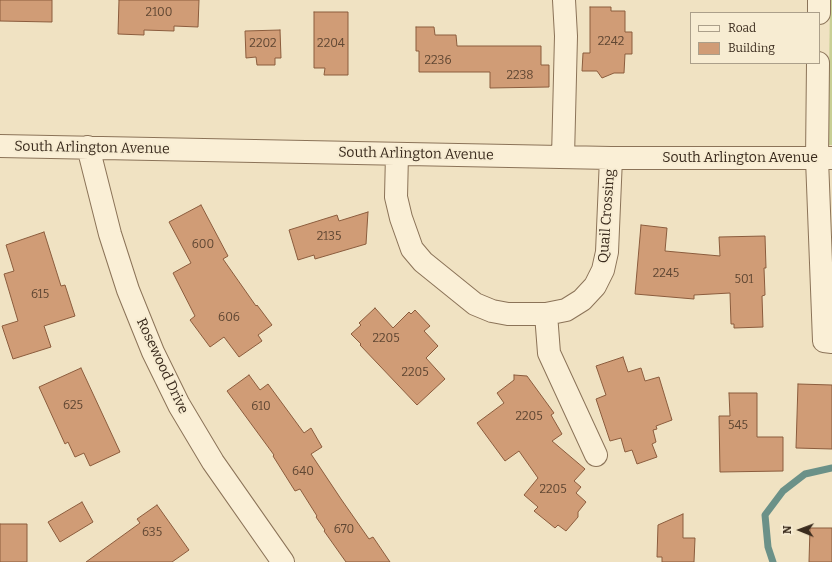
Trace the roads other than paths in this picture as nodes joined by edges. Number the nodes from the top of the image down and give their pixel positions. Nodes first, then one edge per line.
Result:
1 (564, 0) edge
2 (819, 0) edge
3 (819, 12) edge
4 (818, 64) edge
5 (0, 146) edge
6 (88, 147) junction
7 (397, 154) junction
8 (563, 157) junction
9 (611, 158) junction
10 (824, 158) edge
11 (546, 314) junction
12 (828, 342) edge
13 (596, 455) dead end
14 (283, 562) edge

1 - 8 street
2 - 3 street
4 - 10 street
5 - 6 street, South Arlington Avenue
6 - 7 street, South Arlington Avenue
6 - 14 street, Rosewood Drive
7 - 8 street, South Arlington Avenue
7 - 11 street, Quail Crossing
8 - 9 street, South Arlington Avenue
9 - 10 street, South Arlington Avenue
9 - 11 street, Quail Crossing
10 - 12 street
11 - 13 street

